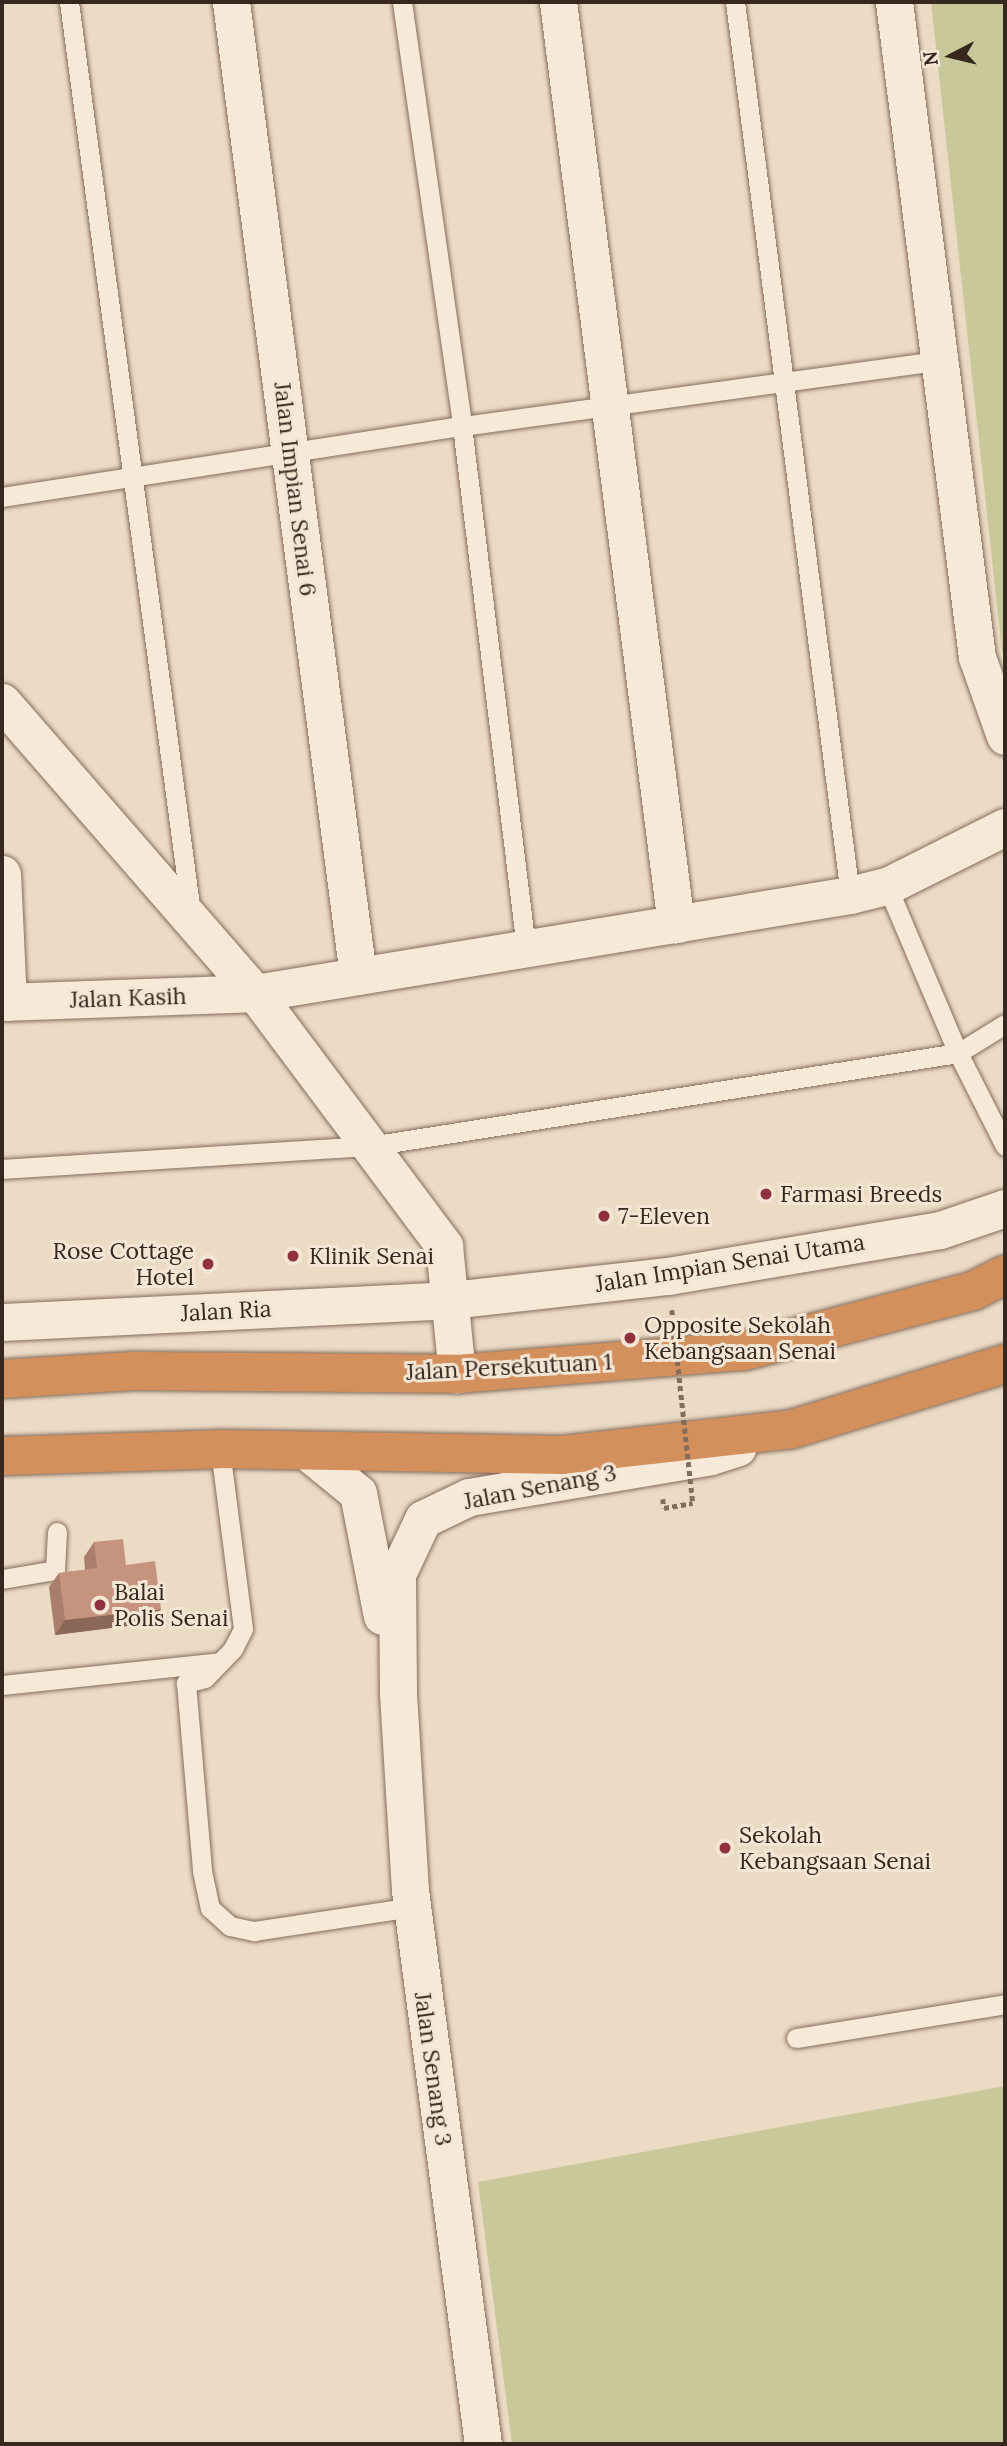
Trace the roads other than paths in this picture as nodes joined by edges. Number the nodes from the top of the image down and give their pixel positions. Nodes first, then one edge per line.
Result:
1 (69, 2) edge
2 (231, 2) edge
3 (402, 2) edge
4 (558, 2) edge
5 (735, 2) edge
6 (894, 2) edge
7 (942, 360) junction
8 (784, 383) junction
9 (612, 405) junction
10 (462, 426) junction
11 (291, 454) junction
12 (134, 474) junction
13 (2, 497) edge
14 (2, 702) edge
15 (1005, 736) edge
16 (1005, 827) edge
17 (2, 874) edge
18 (887, 886) junction
19 (850, 895) junction
20 (191, 917) junction
21 (676, 924) junction
22 (526, 948) junction
23 (358, 976) junction
24 (255, 993) junction
25 (5, 1002) edge
26 (1005, 1024) edge
27 (958, 1053) junction
28 (370, 1146) junction
29 (1005, 1146) edge
30 (2, 1169) edge
31 (1005, 1208) edge
32 (1005, 1275) edge
33 (450, 1300) junction
34 (2, 1322) edge
35 (1005, 1364) edge
36 (457, 1374) junction
37 (2, 1378) edge
38 (792, 1429) junction
39 (220, 1449) junction
40 (305, 1450) junction
41 (2, 1456) edge
42 (57, 1532) dead end
43 (2, 1579) edge
44 (220, 1662) junction
45 (2, 1685) edge
46 (398, 1692) junction
47 (412, 1907) junction
48 (1005, 2004) edge
49 (796, 2039) dead end
50 (483, 2444) edge

1 - 12 lane
2 - 11 street, Jalan Impian Senai 6
3 - 10 lane
4 - 9 street
5 - 8 lane
6 - 7 street
7 - 8 lane
7 - 15 street
8 - 9 lane
8 - 19 lane
9 - 10 lane
9 - 21 street
10 - 11 lane
10 - 22 lane
11 - 12 lane
11 - 23 street, Jalan Impian Senai 6
12 - 13 lane
12 - 20 lane
14 - 20 street
16 - 18 street, Jalan Kasih
17 - 25 street
18 - 19 street, Jalan Kasih
18 - 27 lane
19 - 21 street, Jalan Kasih
20 - 24 street
21 - 22 street, Jalan Kasih
22 - 23 street, Jalan Kasih
23 - 24 street, Jalan Kasih
24 - 25 street, Jalan Kasih
24 - 28 street
26 - 27 lane
27 - 28 lane
27 - 29 lane
28 - 30 lane
28 - 33 street
31 - 33 street, Jalan Impian Senai Utama
32 - 36 highway, Jalan Persekutuan 1
33 - 34 street, Jalan Ria
33 - 36 street
35 - 38 highway
36 - 37 highway, Jalan Persekutuan 1
38 - 40 highway
38 - 46 street, Jalan Senang 3
39 - 40 highway
39 - 41 highway
39 - 44 lane
40 - 46 street, Jalan Senang 3
42 - 43 lane
44 - 45 lane
44 - 47 lane
46 - 47 street, Jalan Senang 3
47 - 50 street, Jalan Senang 3
48 - 49 lane

